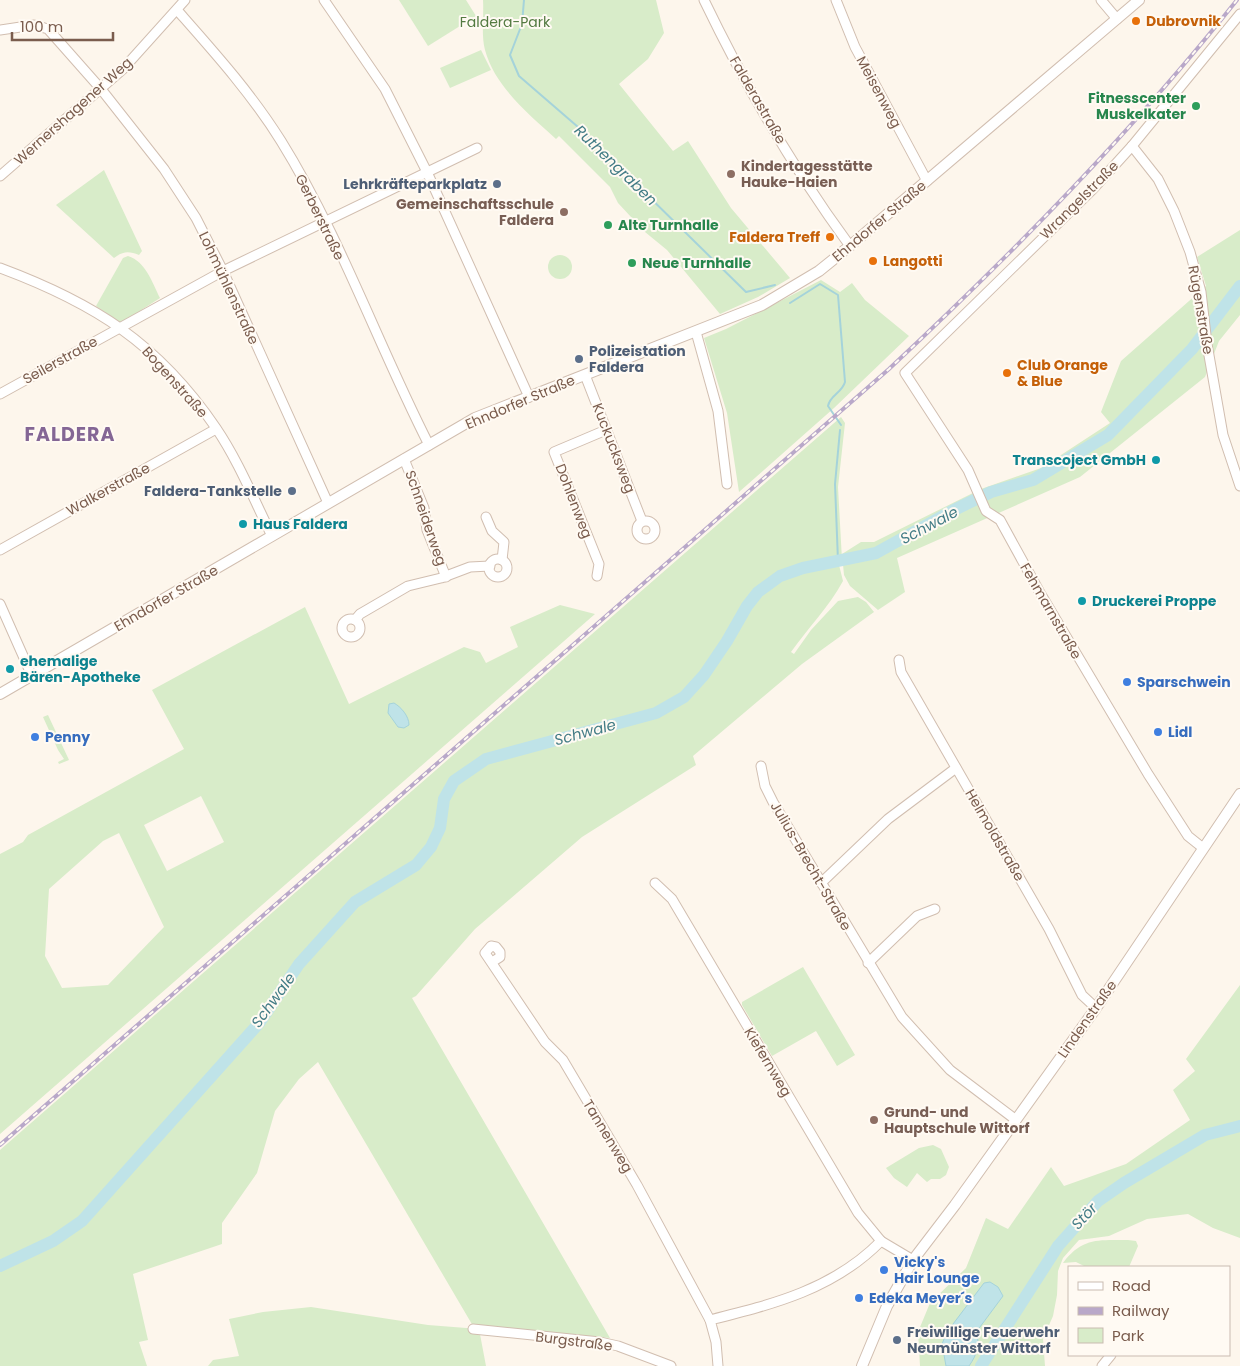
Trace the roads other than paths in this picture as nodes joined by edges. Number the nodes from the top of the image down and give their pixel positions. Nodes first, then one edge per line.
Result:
1 (185, 0) edge
2 (324, 0) edge
3 (704, 0) edge
4 (836, 0) edge
5 (1101, 0) edge
6 (1139, 0) edge
7 (177, 10) junction
8 (1240, 14) edge
9 (1117, 19) junction
10 (0, 30) edge
11 (101, 89) junction
12 (1132, 146) junction
13 (477, 148) dead end
14 (427, 172) junction
15 (0, 176) edge
16 (927, 181) junction
17 (324, 221) junction
18 (850, 246) junction
19 (0, 268) edge
20 (223, 271) junction
21 (120, 327) junction
22 (696, 332) junction
23 (904, 373) joint
24 (585, 375) junction
25 (0, 394) edge
26 (530, 397) junction
27 (216, 429) junction
28 (606, 430) junction
29 (429, 445) junction
30 (404, 459) junction
31 (727, 484) dead end
32 (1240, 486) edge
33 (328, 503) junction
34 (486, 517) dead end
35 (642, 522) dead end
36 (272, 536) junction
37 (0, 550) edge
38 (502, 560) junction
39 (490, 566) junction
40 (597, 576) dead end
41 (446, 577) junction
42 (0, 604) edge
43 (355, 620) dead end
44 (899, 660) dead end
45 (32, 676) junction
46 (0, 694) edge
47 (760, 766) dead end
48 (956, 768) junction
49 (1240, 794) edge
50 (1203, 848) junction
51 (655, 883) dead end
52 (821, 883) junction
53 (935, 909) dead end
54 (492, 962) dead end
55 (868, 963) junction
56 (1096, 1008) junction
57 (1016, 1120) junction
58 (881, 1241) junction
59 (913, 1260) junction
60 (710, 1320) junction
61 (473, 1329) dead end
62 (1110, 1356) edge
63 (671, 1366) edge
64 (718, 1366) edge
65 (862, 1366) edge
66 (1102, 1366) edge

1 - 7 street, Wernershagener Weg
2 - 14 street
3 - 18 street, Falderastraße
4 - 16 street, Meisenweg
5 - 9 street
6 - 9 street, Ehndorfer Straße
7 - 11 street, Wernershagener Weg
7 - 17 street, Gerberstraße
8 - 12 street, Wrangelstraße
9 - 16 street, Ehndorfer Straße
10 - 11 street, Lohmühlenstraße
11 - 15 street, Wernershagener Weg
11 - 20 street, Lohmühlenstraße
12 - 23 street, Wrangelstraße
12 - 32 street, Rügenstraße
13 - 14 street, Seilerstraße
14 - 17 street, Seilerstraße
14 - 26 street
16 - 18 street, Ehndorfer Straße
17 - 20 street, Seilerstraße
17 - 29 street, Gerberstraße
18 - 22 street, Ehndorfer Straße
19 - 21 street, Bogenstraße
20 - 21 street, Seilerstraße
20 - 33 street, Lohmühlenstraße
21 - 25 street, Seilerstraße
21 - 27 street, Bogenstraße
22 - 24 street, Ehndorfer Straße
22 - 31 street
23 - 50 street, Fehmarnstraße
24 - 26 street, Ehndorfer Straße
24 - 28 street, Kuckucksweg
26 - 29 street, Ehndorfer Straße
27 - 36 street, Bogenstraße
27 - 37 street, Walkerstraße
28 - 35 street, Kuckucksweg
28 - 40 street, Dohlenweg
29 - 30 street, Ehndorfer Straße
30 - 33 street, Ehndorfer Straße
30 - 41 street, Schneiderweg
33 - 36 street, Ehndorfer Straße
34 - 38 street, Schneiderweg
36 - 45 street, Ehndorfer Straße
38 - 39 street, Schneiderweg
38 - 39 street, Schneiderweg
39 - 41 street, Schneiderweg
41 - 43 street, Schneiderweg
42 - 45 street
44 - 48 street, Helmoldstraße
45 - 46 street, Ehndorfer Straße
47 - 52 street, Julius-Brecht-Straße
48 - 52 street
48 - 56 street, Helmoldstraße
49 - 50 street, Lindenstraße
50 - 56 street, Lindenstraße
51 - 58 street, Kiefernweg
52 - 55 street, Julius-Brecht-Straße
53 - 55 street
54 - 60 street, Tannenweg
55 - 57 street, Julius-Brecht-Straße
56 - 57 street, Lindenstraße
57 - 59 street, Lindenstraße
58 - 59 street, Kiefernweg
58 - 60 street
59 - 65 street, Lindenstraße
60 - 64 street, Tannenweg
61 - 63 street, Burgstraße
62 - 66 street

